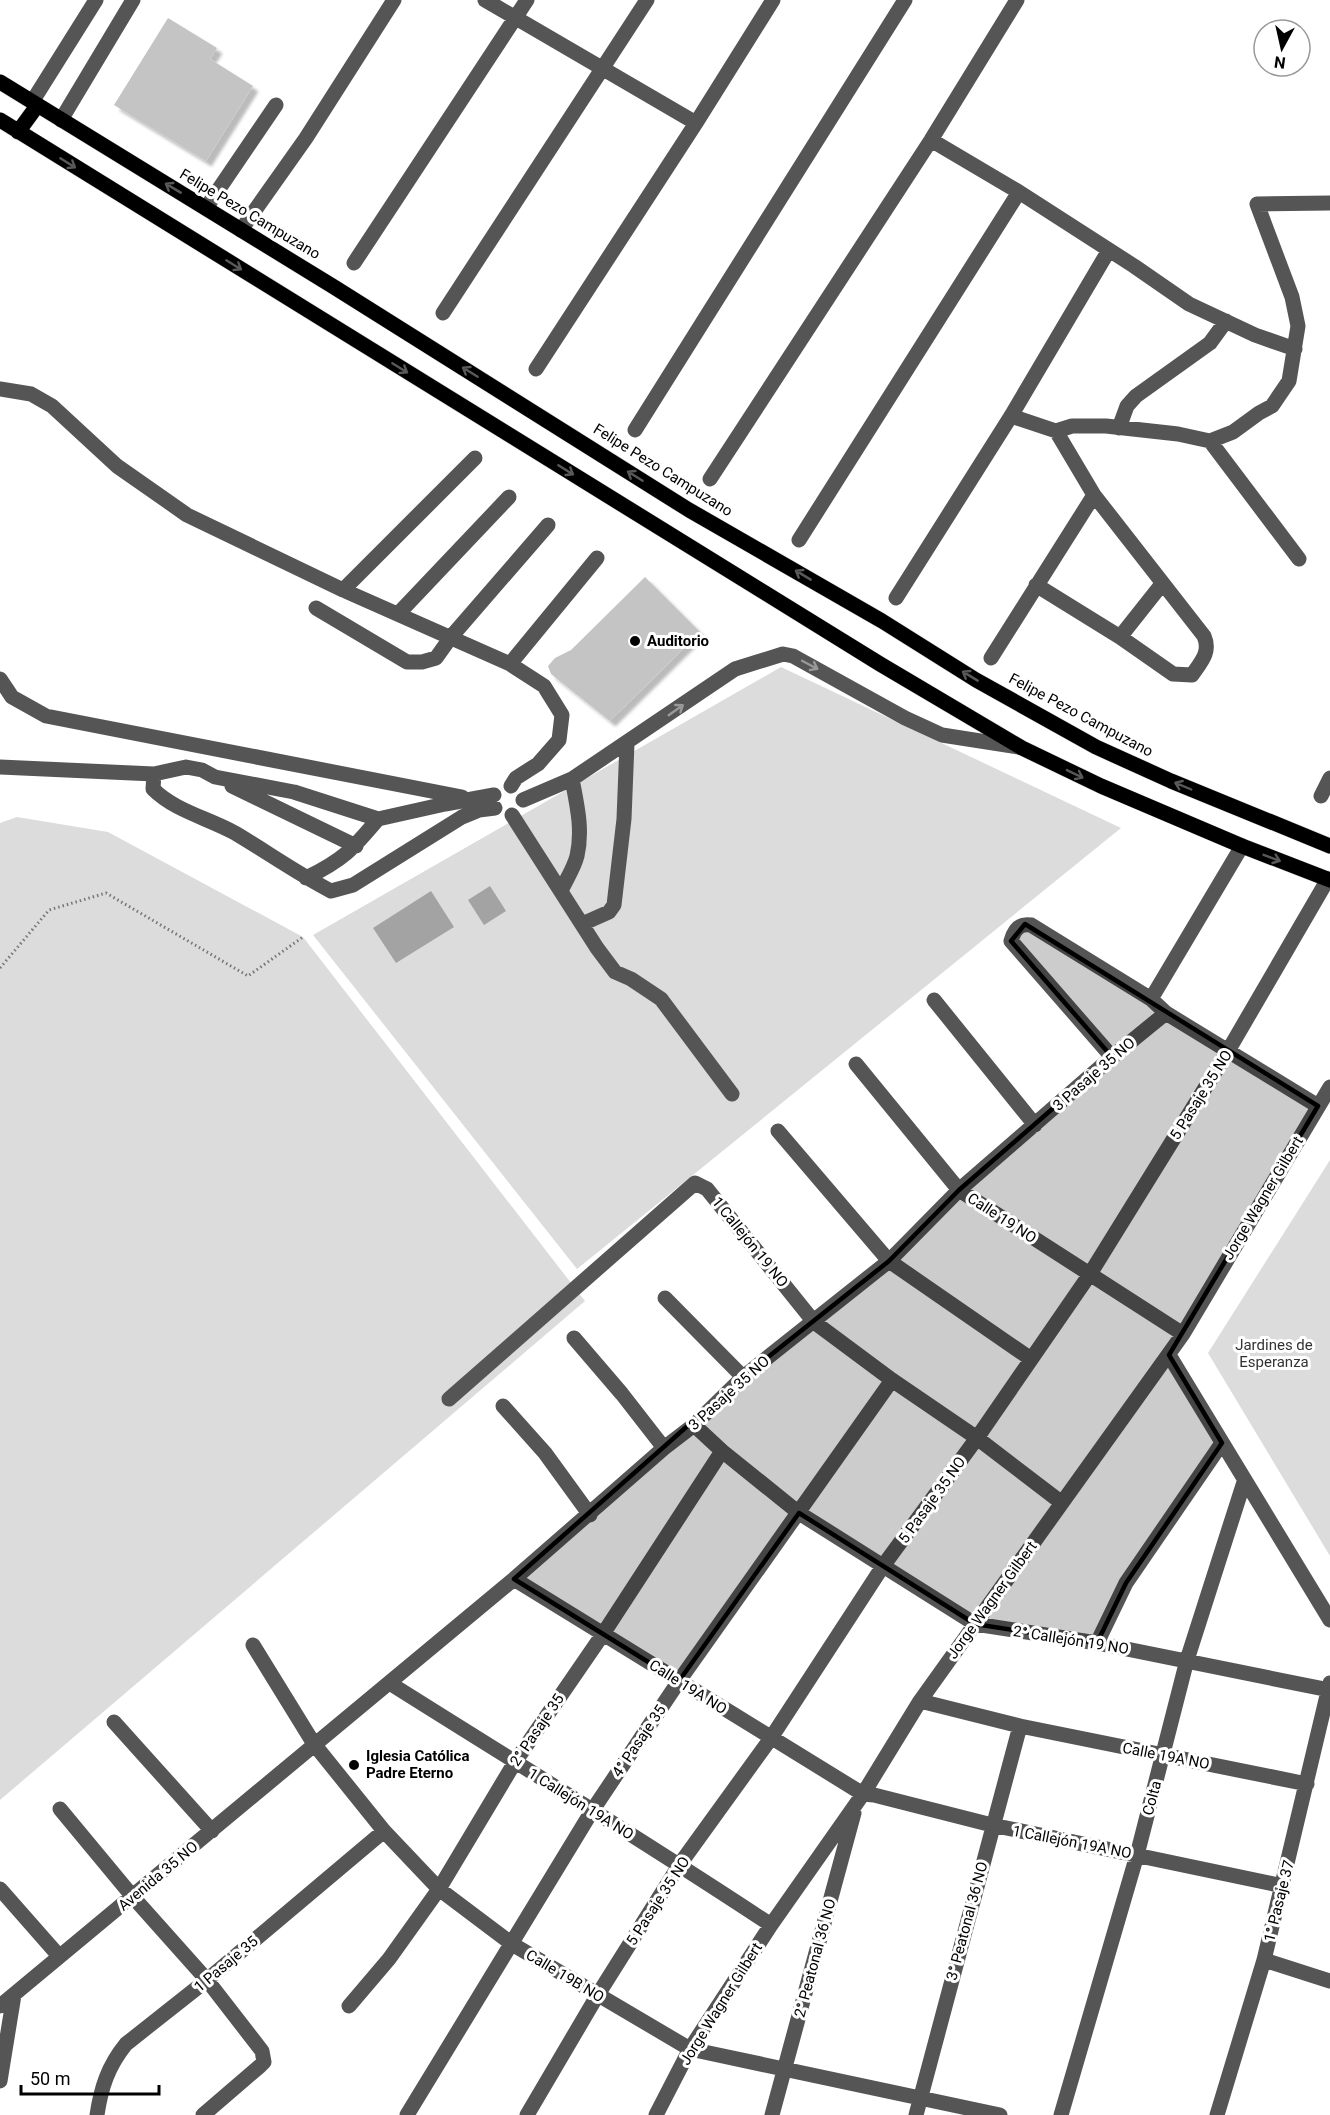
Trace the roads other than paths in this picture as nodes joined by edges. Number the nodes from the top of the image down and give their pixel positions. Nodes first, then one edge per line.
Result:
1 (96, 0) edge
2 (134, 0) edge
3 (394, 0) edge
4 (485, 0) edge
5 (527, 0) edge
6 (647, 0) edge
7 (773, 0) edge
8 (905, 0) edge
9 (1017, 0) edge
10 (515, 18) junction
11 (602, 68) junction
12 (0, 82) edge
13 (34, 104) junction
14 (276, 105) dead end
15 (0, 120) edge
16 (61, 120) junction
17 (696, 123) junction
18 (18, 132) junction
19 (931, 140) junction
20 (1019, 192) junction
21 (1330, 203) edge
22 (206, 208) junction
23 (241, 230) junction
24 (1109, 250) junction
25 (354, 263) dead end
26 (443, 313) dead end
27 (1226, 321) junction
28 (1295, 349) junction
29 (536, 369) dead end
30 (0, 389) edge
31 (1011, 416) junction
32 (1119, 428) junction
33 (635, 430) dead end
34 (1056, 431) junction
35 (1210, 441) junction
36 (475, 458) dead end
37 (710, 479) dead end
38 (1094, 495) junction
39 (509, 497) dead end
40 (548, 525) dead end
41 (799, 540) dead end
42 (597, 558) dead end
43 (1299, 559) dead end
44 (1162, 584) junction
45 (1036, 585) junction
46 (343, 590) junction
47 (896, 598) dead end
48 (316, 608) dead end
49 (398, 614) junction
50 (451, 637) junction
51 (1120, 637) junction
52 (991, 658) dead end
53 (510, 664) junction
54 (0, 679) edge
55 (627, 743) junction
56 (1022, 748) junction
57 (0, 767) edge
58 (154, 774) junction
59 (215, 777) junction
60 (1330, 778) edge
61 (572, 779) junction
62 (511, 786) junction
63 (294, 792) junction
64 (1321, 796) dead end
65 (471, 798) junction
66 (523, 800) junction
67 (494, 802) junction
68 (284, 811) junction
69 (512, 815) junction
70 (378, 819) junction
71 (356, 846) junction
72 (1242, 846) junction
73 (1330, 846) edge
74 (306, 878) junction
75 (1329, 879) edge
76 (561, 891) junction
77 (582, 924) junction
78 (1151, 999) junction
79 (934, 1000) dead end
80 (1166, 1013) junction
81 (1228, 1051) junction
82 (1113, 1056) junction
83 (856, 1064) dead end
84 (1330, 1087) edge
85 (732, 1094) dead end
86 (1318, 1106) junction
87 (1035, 1125) junction
88 (778, 1131) dead end
89 (959, 1190) junction
90 (889, 1261) junction
91 (1090, 1274) junction
92 (665, 1298) dead end
93 (814, 1322) junction
94 (1183, 1334) junction
95 (574, 1338) dead end
96 (1169, 1355) junction
97 (1031, 1359) junction
98 (743, 1377) junction
99 (892, 1380) junction
100 (449, 1399) dead end
101 (503, 1406) dead end
102 (694, 1425) junction
103 (977, 1438) junction
104 (1222, 1443) junction
105 (664, 1448) junction
106 (722, 1451) junction
107 (1244, 1482) junction
108 (1062, 1503) junction
109 (799, 1513) junction
110 (590, 1515) junction
111 (883, 1566) junction
112 (514, 1579) junction
113 (1330, 1620) edge
114 (975, 1624) junction
115 (603, 1634) junction
116 (1097, 1643) junction
117 (253, 1645) dead end
118 (1187, 1660) junction
119 (679, 1681) junction
120 (391, 1684) junction
121 (1329, 1686) edge
122 (920, 1701) junction
123 (114, 1722) dead end
124 (1020, 1726) junction
125 (771, 1738) junction
126 (314, 1744) junction
127 (1163, 1756) junction
128 (515, 1762) junction
129 (1307, 1784) junction
130 (860, 1798) junction
131 (60, 1809) dead end
132 (592, 1811) junction
133 (992, 1825) junction
134 (212, 1831) junction
135 (384, 1831) junction
136 (1137, 1855) junction
137 (680, 1864) junction
138 (1283, 1886) junction
139 (0, 1889) edge
140 (438, 1889) junction
141 (133, 1897) junction
142 (771, 1925) junction
143 (512, 1944) junction
144 (59, 1956) junction
145 (1264, 1960) junction
146 (207, 1980) junction
147 (1330, 1981) edge
148 (14, 1995) junction
149 (597, 1996) junction
150 (0, 2006) edge
151 (349, 2006) dead end
152 (690, 2049) junction
153 (785, 2069) junction
154 (0, 2081) edge
155 (920, 2099) junction
156 (97, 2115) edge
157 (203, 2115) edge
158 (407, 2115) edge
159 (526, 2115) edge
160 (656, 2115) edge
161 (772, 2115) edge
162 (916, 2115) edge
163 (1000, 2115) edge
164 (1060, 2115) edge
165 (1217, 2115) edge

1 - 13 street
2 - 16 street
3 - 23 street
4 - 10 street
5 - 10 street
6 - 11 street
7 - 17 street
8 - 33 street
9 - 19 street
10 - 11 street
10 - 25 street
11 - 17 street
11 - 26 street
12 - 13 main road, Felipe Pezo Campuzano
13 - 16 main road, Felipe Pezo Campuzano
13 - 18 main road
14 - 22 street
15 - 18 main road
22 -> 16 main road, Felipe Pezo Campuzano
17 - 29 street
18 -> 56 main road
19 - 20 street
19 - 37 street
20 - 24 street
20 - 41 street
21 - 28 street
22 - 23 main road, Felipe Pezo Campuzano
73 -> 23 main road, Felipe Pezo Campuzano
24 - 27 street
24 - 31 street
27 - 28 street
27 - 32 street
28 - 35 street
30 - 46 street
31 - 34 street
31 - 47 street
32 - 34 street
32 - 35 street
34 - 38 street
35 - 43 street
36 - 46 street
38 - 44 street
38 - 45 street
39 - 49 street
40 - 50 street
42 - 53 street
44 - 51 street
44 - 51 street
45 - 51 street
45 - 52 street
46 - 49 street
48 - 50 street
49 - 50 street
50 - 53 street
53 - 62 street
54 - 65 street
55 -> 56 street
55 - 61 street
55 - 77 street
56 -> 72 main road
57 - 58 street
58 - 59 street
58 - 74 street
59 - 63 street
59 - 68 street
60 - 64 street
61 - 66 street
61 - 76 street
62 - 66 street
62 - 67 street
63 - 68 street
63 - 70 street
65 - 67 street
65 - 70 street
66 - 69 street
67 - 69 street
67 - 74 street
68 - 71 street
69 - 76 street
70 - 71 street
71 - 74 street
72 -> 75 main road
72 - 78 street
75 - 81 street, 5 Pasaje 35 NO
76 - 77 street
77 - 85 street
78 - 80 street
78 - 82 street
79 - 87 street
80 - 81 street
80 - 82 street, 3 Pasaje 35 NO
81 - 86 street
81 - 91 street, 5 Pasaje 35 NO
82 - 87 street, 3 Pasaje 35 NO
83 - 89 street, Calle 19 NO
84 - 86 street, Jorge Wagner Gilbert
86 - 94 street, Jorge Wagner Gilbert
87 - 89 street, 3 Pasaje 35 NO
88 - 90 street
89 - 90 street, 3 Pasaje 35 NO
89 - 91 street, Calle 19 NO
90 - 93 street, 3 Pasaje 35 NO
90 - 97 street
91 - 94 street, Calle 19 NO
91 - 97 street, 5 Pasaje 35 NO
92 - 98 street
93 - 98 street, 3 Pasaje 35 NO
93 - 99 street, 1 Callejón 19 NO
93 - 100 street, 1 Callejón 19 NO
94 - 96 street, Jorge Wagner Gilbert
95 - 105 street
96 - 104 street
96 - 108 street, Jorge Wagner Gilbert
97 - 103 street, 5 Pasaje 35 NO
98 - 102 street, 3 Pasaje 35 NO
99 - 103 street, 1 Callejón 19 NO
99 - 109 street, 4° Pasaje 35
101 - 110 street
102 - 105 street, 3 Pasaje 35 NO
102 - 106 street, 2° Callejón 19 NO
103 - 108 street, 1 Callejón 19 NO
103 - 111 street, 5 Pasaje 35 NO
104 - 107 street
104 - 116 street
105 - 110 street, 3 Pasaje 35 NO
106 - 109 street, 2° Callejón 19 NO
106 - 115 street, 2° Pasaje 35
107 - 113 street
107 - 118 street, Colta
108 - 114 street, Jorge Wagner Gilbert
109 - 111 street, 2° Callejón 19 NO
109 - 119 street, 4° Pasaje 35
110 - 112 street, 3 Pasaje 35 NO
111 - 114 street, 2° Callejón 19 NO
111 - 125 street, 5 Pasaje 35 NO
112 - 115 street, Calle 19A NO
112 - 120 street, 3 Pasaje 35 NO
114 - 116 street, 2° Callejón 19 NO
114 - 122 street, Jorge Wagner Gilbert
115 - 119 street, Calle 19A NO
115 - 128 street, 2° Pasaje 35
116 - 118 street, 2° Callejón 19 NO
117 - 126 street, Calle 19B NO
118 - 121 street, 2° Callejón 19 NO
118 - 127 street, Colta
119 - 125 street, Calle 19A NO
119 - 132 street, 4° Pasaje 35
120 - 126 street, 3 Pasaje 35 NO
120 - 128 street, 1 Callejón 19A NO
121 - 129 street, 1° Pasaje 37
122 - 124 street, Calle 19A NO
122 - 130 street, Jorge Wagner Gilbert
123 - 134 street
124 - 127 street, Calle 19A NO
124 - 133 street, 3° Peatonal 36 NO
125 - 130 street, Calle 19A NO
125 - 137 street, 5 Pasaje 35 NO
126 - 134 street, Avenida 35 NO
126 - 135 street, Calle 19B NO
127 - 129 street, Calle 19A NO
127 - 136 street, Colta
128 - 132 street, 1 Callejón 19A NO
128 - 140 street, 2° Pasaje 35
129 - 138 street, 1° Pasaje 37
130 - 133 street, 1 Callejón 19A NO
130 - 142 street, Jorge Wagner Gilbert
130 - 153 street, 2° Peatonal 36 NO
131 - 141 street
132 - 137 street, 1 Callejón 19A NO
132 - 143 street, 4° Pasaje 35
133 - 136 street, 1 Callejón 19A NO
133 - 155 street, 3° Peatonal 36 NO
134 - 141 street, Avenida 35 NO
135 - 140 street, Calle 19B NO
135 - 146 street, 1 Pasaje 35
136 - 138 street, 1 Callejón 19A NO
136 - 164 street, Colta
137 - 142 street, 1 Callejón 19A NO
137 - 149 street, 5 Pasaje 35 NO
138 - 145 street, 1° Pasaje 37
139 - 144 street
140 - 143 street, Calle 19B NO
140 - 151 street, 2° Pasaje 35
141 - 144 street, Avenida 35 NO
141 - 146 street
142 - 152 street, Jorge Wagner Gilbert
143 - 149 street, Calle 19B NO
143 - 158 street, 4° Pasaje 35
144 - 148 street, Avenida 35 NO
145 - 147 street
145 - 165 street, 1° Pasaje 37
146 - 156 street, 1 Pasaje 35
146 - 157 street
148 - 150 street, Avenida 35 NO
148 - 154 street
149 - 152 street, Calle 19B NO
149 - 159 street, 5 Pasaje 35 NO
152 - 153 street, Calle 19B NO
152 - 160 street, Jorge Wagner Gilbert
153 - 155 street, Calle 19B NO
153 - 161 street, 2° Peatonal 36 NO
155 - 162 street, 3° Peatonal 36 NO
155 - 163 street, Calle 19B NO

